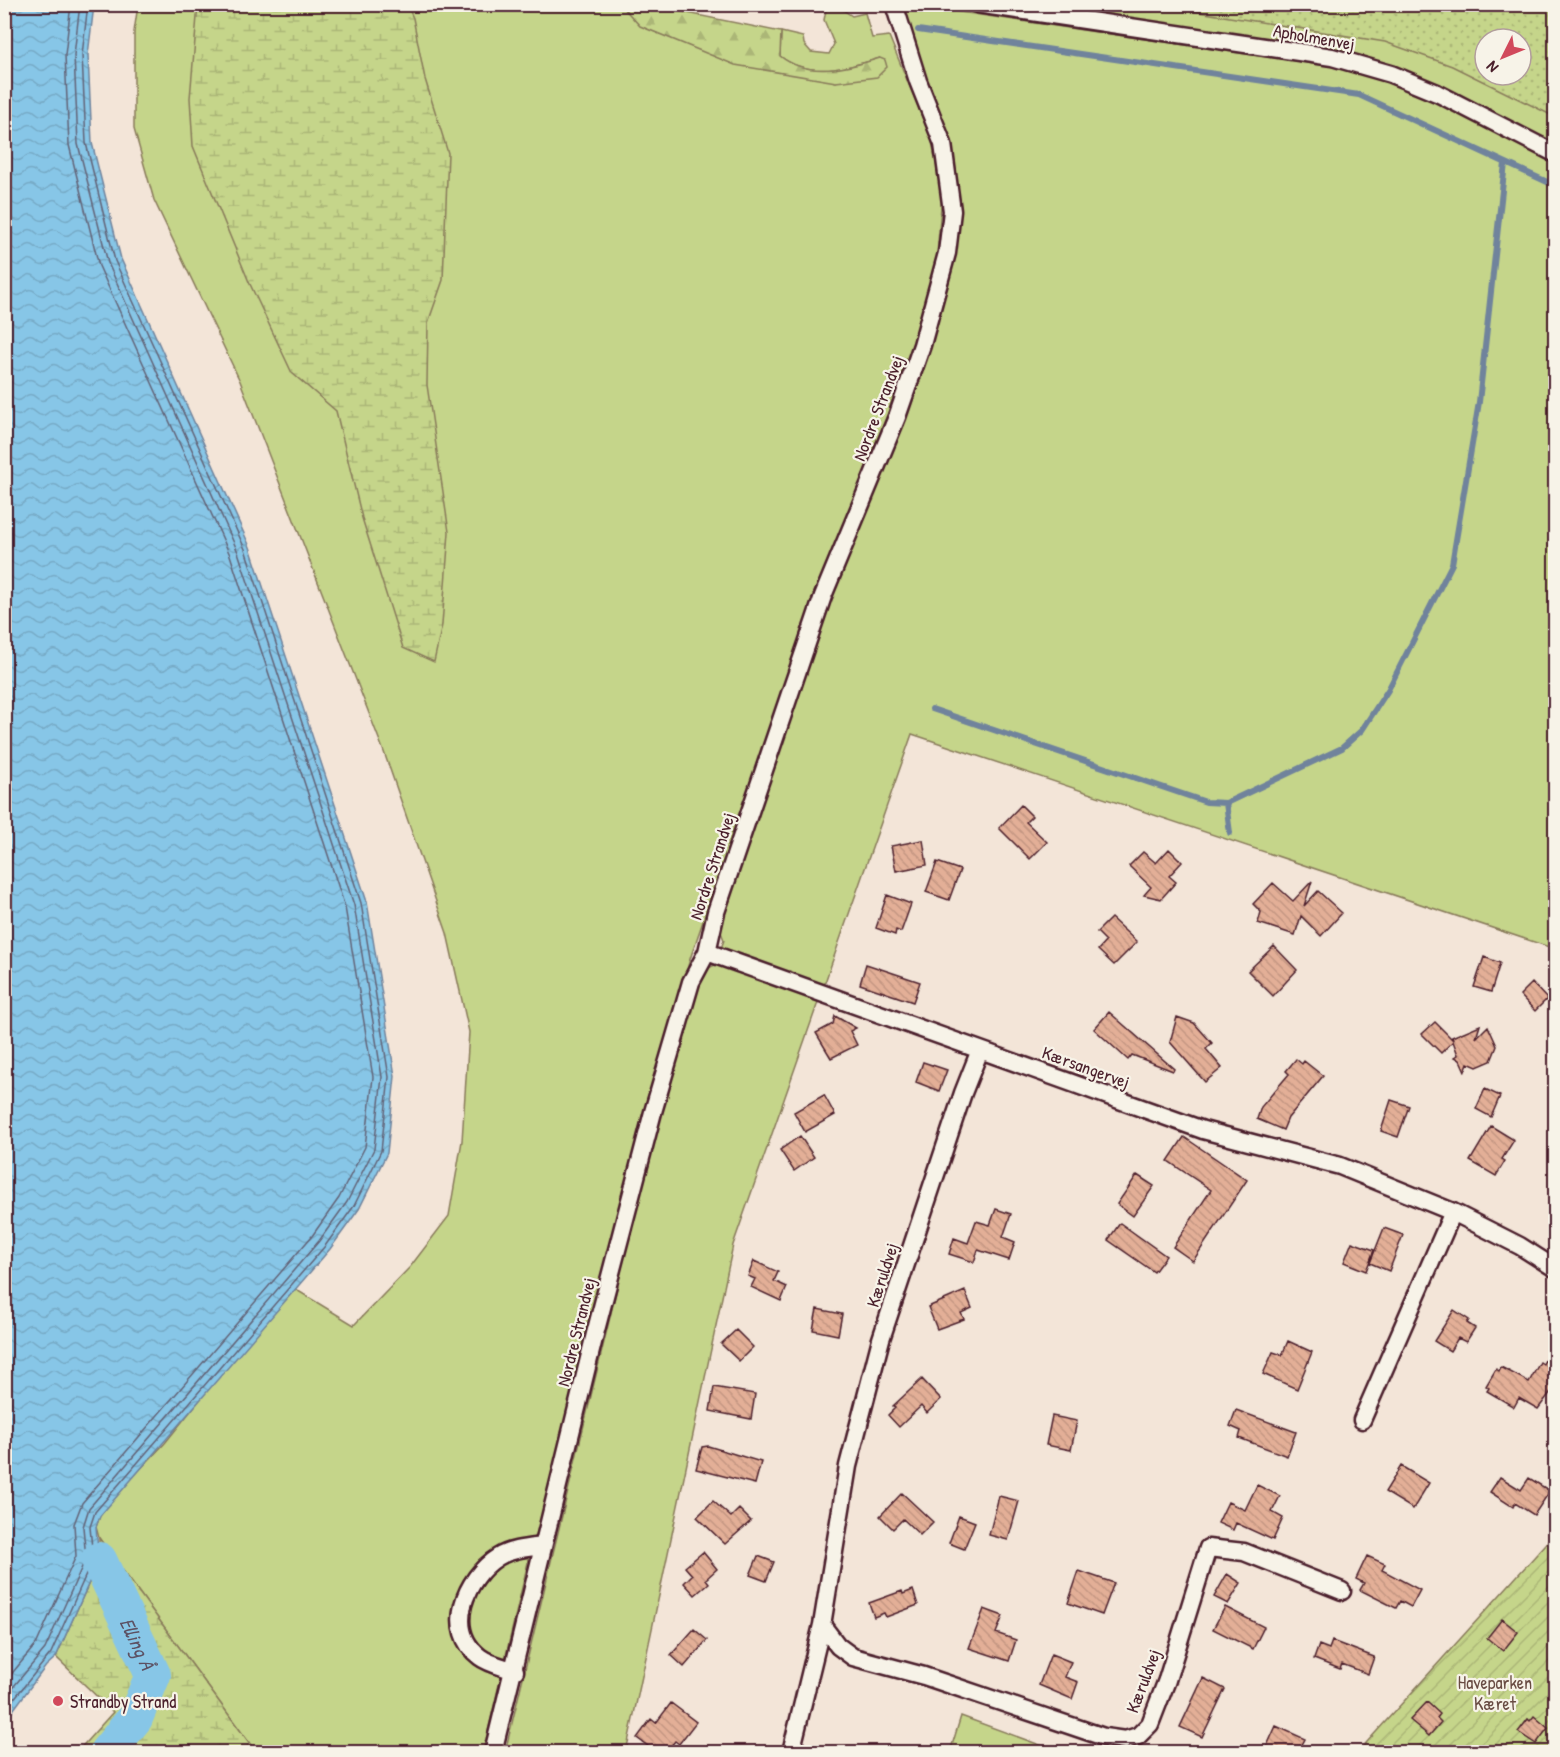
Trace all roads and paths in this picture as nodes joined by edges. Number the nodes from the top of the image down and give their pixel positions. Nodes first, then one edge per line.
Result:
1 (894, 4) edge
2 (977, 4) edge
3 (1556, 154) edge
4 (707, 952) junction
5 (981, 1050) junction
6 (1453, 1212) junction
7 (1556, 1269) edge
8 (1362, 1420) dead end
9 (543, 1546) junction
10 (1342, 1591) dead end
11 (822, 1625) junction
12 (515, 1671) junction
13 (493, 1752) edge
14 (791, 1752) edge

1 - 4 street, Nordre Strandvej
2 - 3 street, Apholmenvej
4 - 5 street, Kærsangervej
4 - 9 street, Nordre Strandvej
5 - 6 street, Kærsangervej
5 - 11 street, Kæruldvej
6 - 7 street, Kærsangervej
6 - 8 street
9 - 12 street, Nordre Strandvej
9 - 12 street
10 - 11 street, Kæruldvej
11 - 14 street, Kæruldvej
12 - 13 street, Nordre Strandvej

